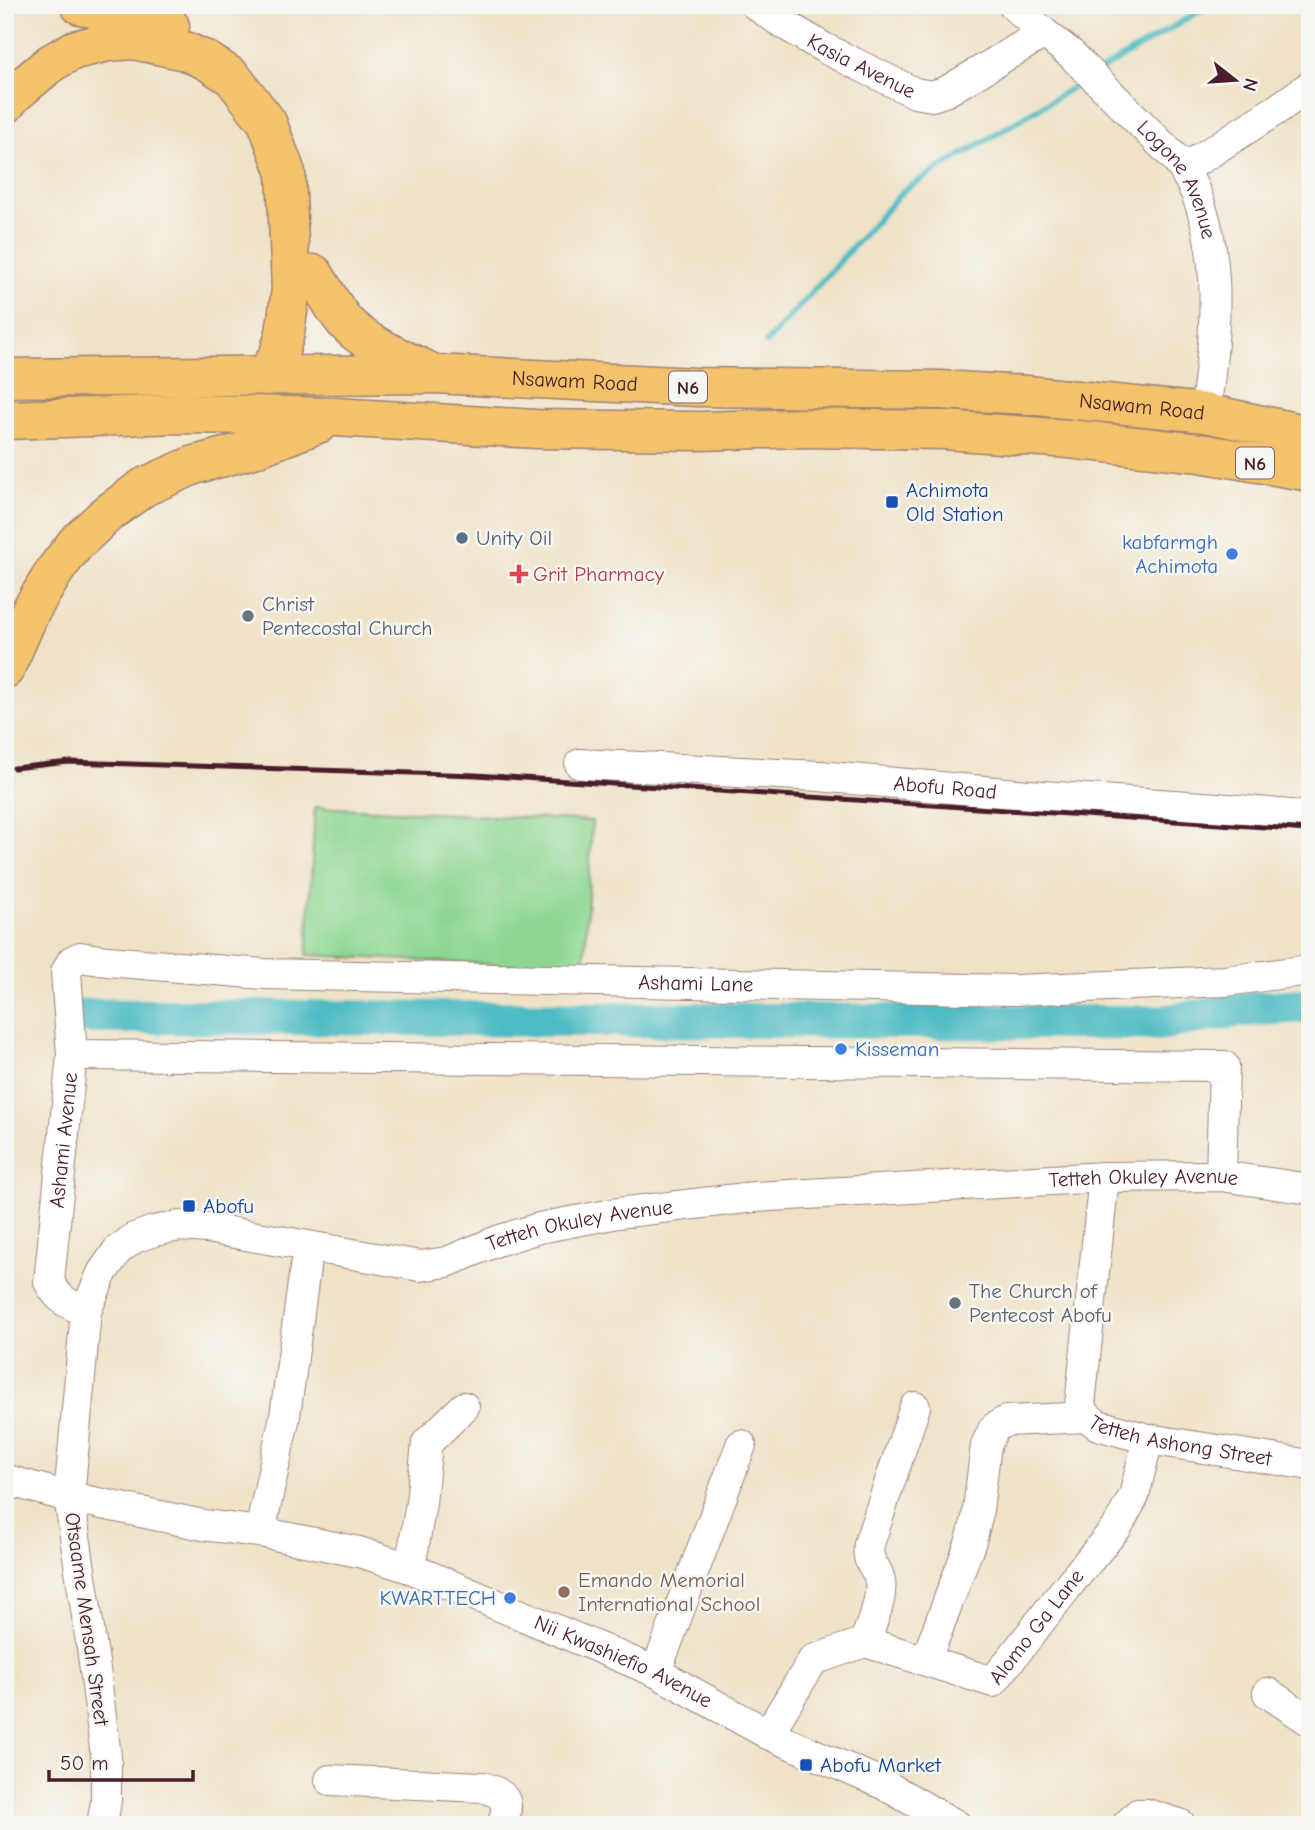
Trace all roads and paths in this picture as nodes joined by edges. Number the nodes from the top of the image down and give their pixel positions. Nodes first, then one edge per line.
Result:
1 (80, 5) edge
2 (756, 5) edge
3 (1013, 5) edge
4 (1044, 33) junction
5 (1310, 86) edge
6 (5, 105) edge
7 (1184, 169) junction
8 (314, 274) junction
9 (436, 374) junction
10 (283, 376) junction
11 (5, 378) edge
12 (1205, 413) junction
13 (253, 415) junction
14 (336, 417) junction
15 (5, 420) edge
16 (1310, 435) edge
17 (1200, 453) junction
18 (1310, 472) edge
19 (5, 670) edge
20 (580, 764) dead end
21 (1310, 817) edge
22 (80, 957) joint
23 (1310, 970) edge
24 (72, 1055) junction
25 (1222, 1176) junction
26 (1104, 1177) junction
27 (1310, 1189) edge
28 (309, 1246) junction
29 (86, 1311) junction
30 (464, 1407) dead end
31 (915, 1407) dead end
32 (1087, 1417) junction
33 (1148, 1439) junction
34 (741, 1446) dead end
35 (1310, 1465) edge
36 (7, 1480) dead end
37 (69, 1497) junction
38 (260, 1532) junction
39 (410, 1568) junction
40 (865, 1642) junction
41 (926, 1660) junction
42 (656, 1672) junction
43 (1268, 1693) dead end
44 (1310, 1721) edge
45 (768, 1734) junction
46 (330, 1780) dead end
47 (1180, 1824) edge
48 (103, 1825) edge
49 (502, 1825) edge
50 (956, 1825) edge
51 (1127, 1825) edge

1 - 8 highway
2 - 4 street, Kasia Avenue
3 - 4 street, Logone Avenue
4 - 7 street, Logone Avenue
5 - 7 street
6 - 10 highway
7 - 12 street, Logone Avenue
8 - 9 highway
8 - 10 highway
9 - 10 highway, Nsawam Road / N6
9 - 12 highway, Nsawam Road / N6
10 - 11 highway, Nsawam Road / N6
10 - 13 highway
12 - 16 highway, Nsawam Road / N6
12 - 17 highway
13 - 14 highway, Nsawam Road / N6
13 - 15 highway, Nsawam Road / N6
14 - 17 highway, Nsawam Road / N6
14 - 19 highway
17 - 18 highway, Nsawam Road / N6
20 - 21 street, Abofu Road
22 - 23 street, Ashami Lane
22 - 24 street, Ashami Avenue
24 - 25 street
24 - 29 street, Ashami Avenue
25 - 26 street, Tetteh Okuley Avenue
25 - 27 street, Tetteh Okuley Avenue
26 - 28 street, Tetteh Okuley Avenue
26 - 32 street, Tetteh Ashong Street
28 - 29 street, Tetteh Okuley Avenue
28 - 38 street
29 - 37 street, Tetteh Okuley Avenue
30 - 39 street
31 - 40 street
32 - 33 street, Tetteh Ashong Street
32 - 41 street
33 - 35 street, Tetteh Ashong Street
33 - 41 street, Alomo Ga Lane
34 - 42 street
36 - 37 street, Nii Kwashiefio Avenue
37 - 38 street, Nii Kwashiefio Avenue
37 - 48 street, Otsaame Mensah Street
38 - 39 street, Nii Kwashiefio Avenue
39 - 42 street, Nii Kwashiefio Avenue
40 - 41 street, Alomo Ga Lane
40 - 45 street
42 - 45 street, Nii Kwashiefio Avenue
43 - 44 street
45 - 50 street, Nii Kwashiefio Avenue
46 - 49 street
47 - 51 street

